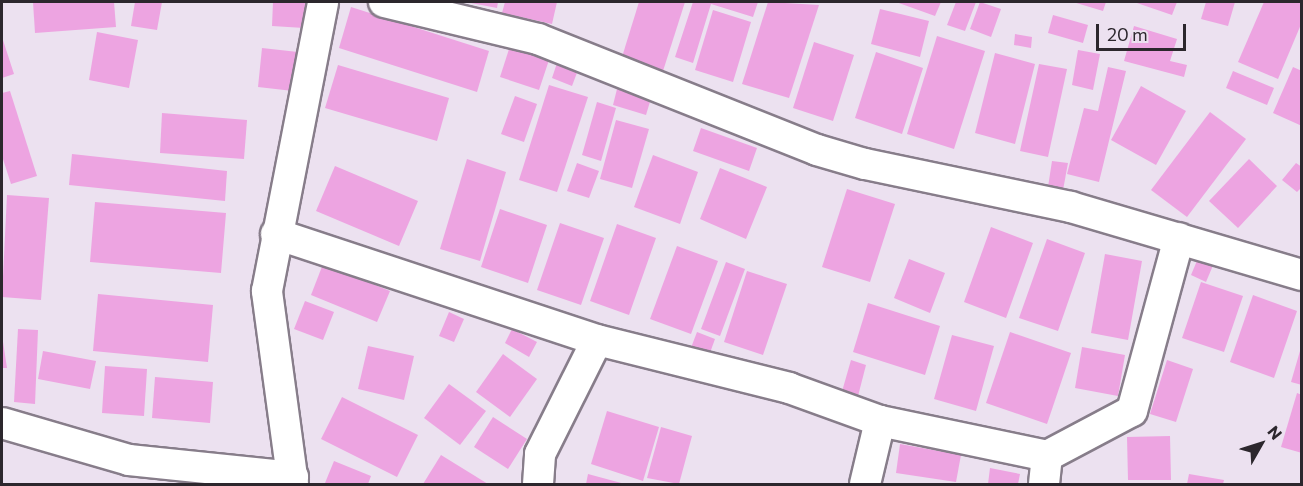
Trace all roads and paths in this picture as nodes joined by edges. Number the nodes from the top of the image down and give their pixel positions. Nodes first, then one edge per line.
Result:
1 (323, 2) edge
2 (384, 2) edge
3 (276, 234) junction
4 (1179, 238) junction
5 (1302, 275) edge
6 (597, 340) junction
7 (880, 421) junction
8 (2, 423) edge
9 (1045, 470) edge
10 (293, 481) edge
11 (538, 484) edge
12 (865, 484) edge

1 - 3 street
2 - 4 street
3 - 6 street
3 - 10 street
4 - 5 street
4 - 9 street
6 - 7 street
6 - 11 street
7 - 9 street
7 - 12 street
8 - 10 street

